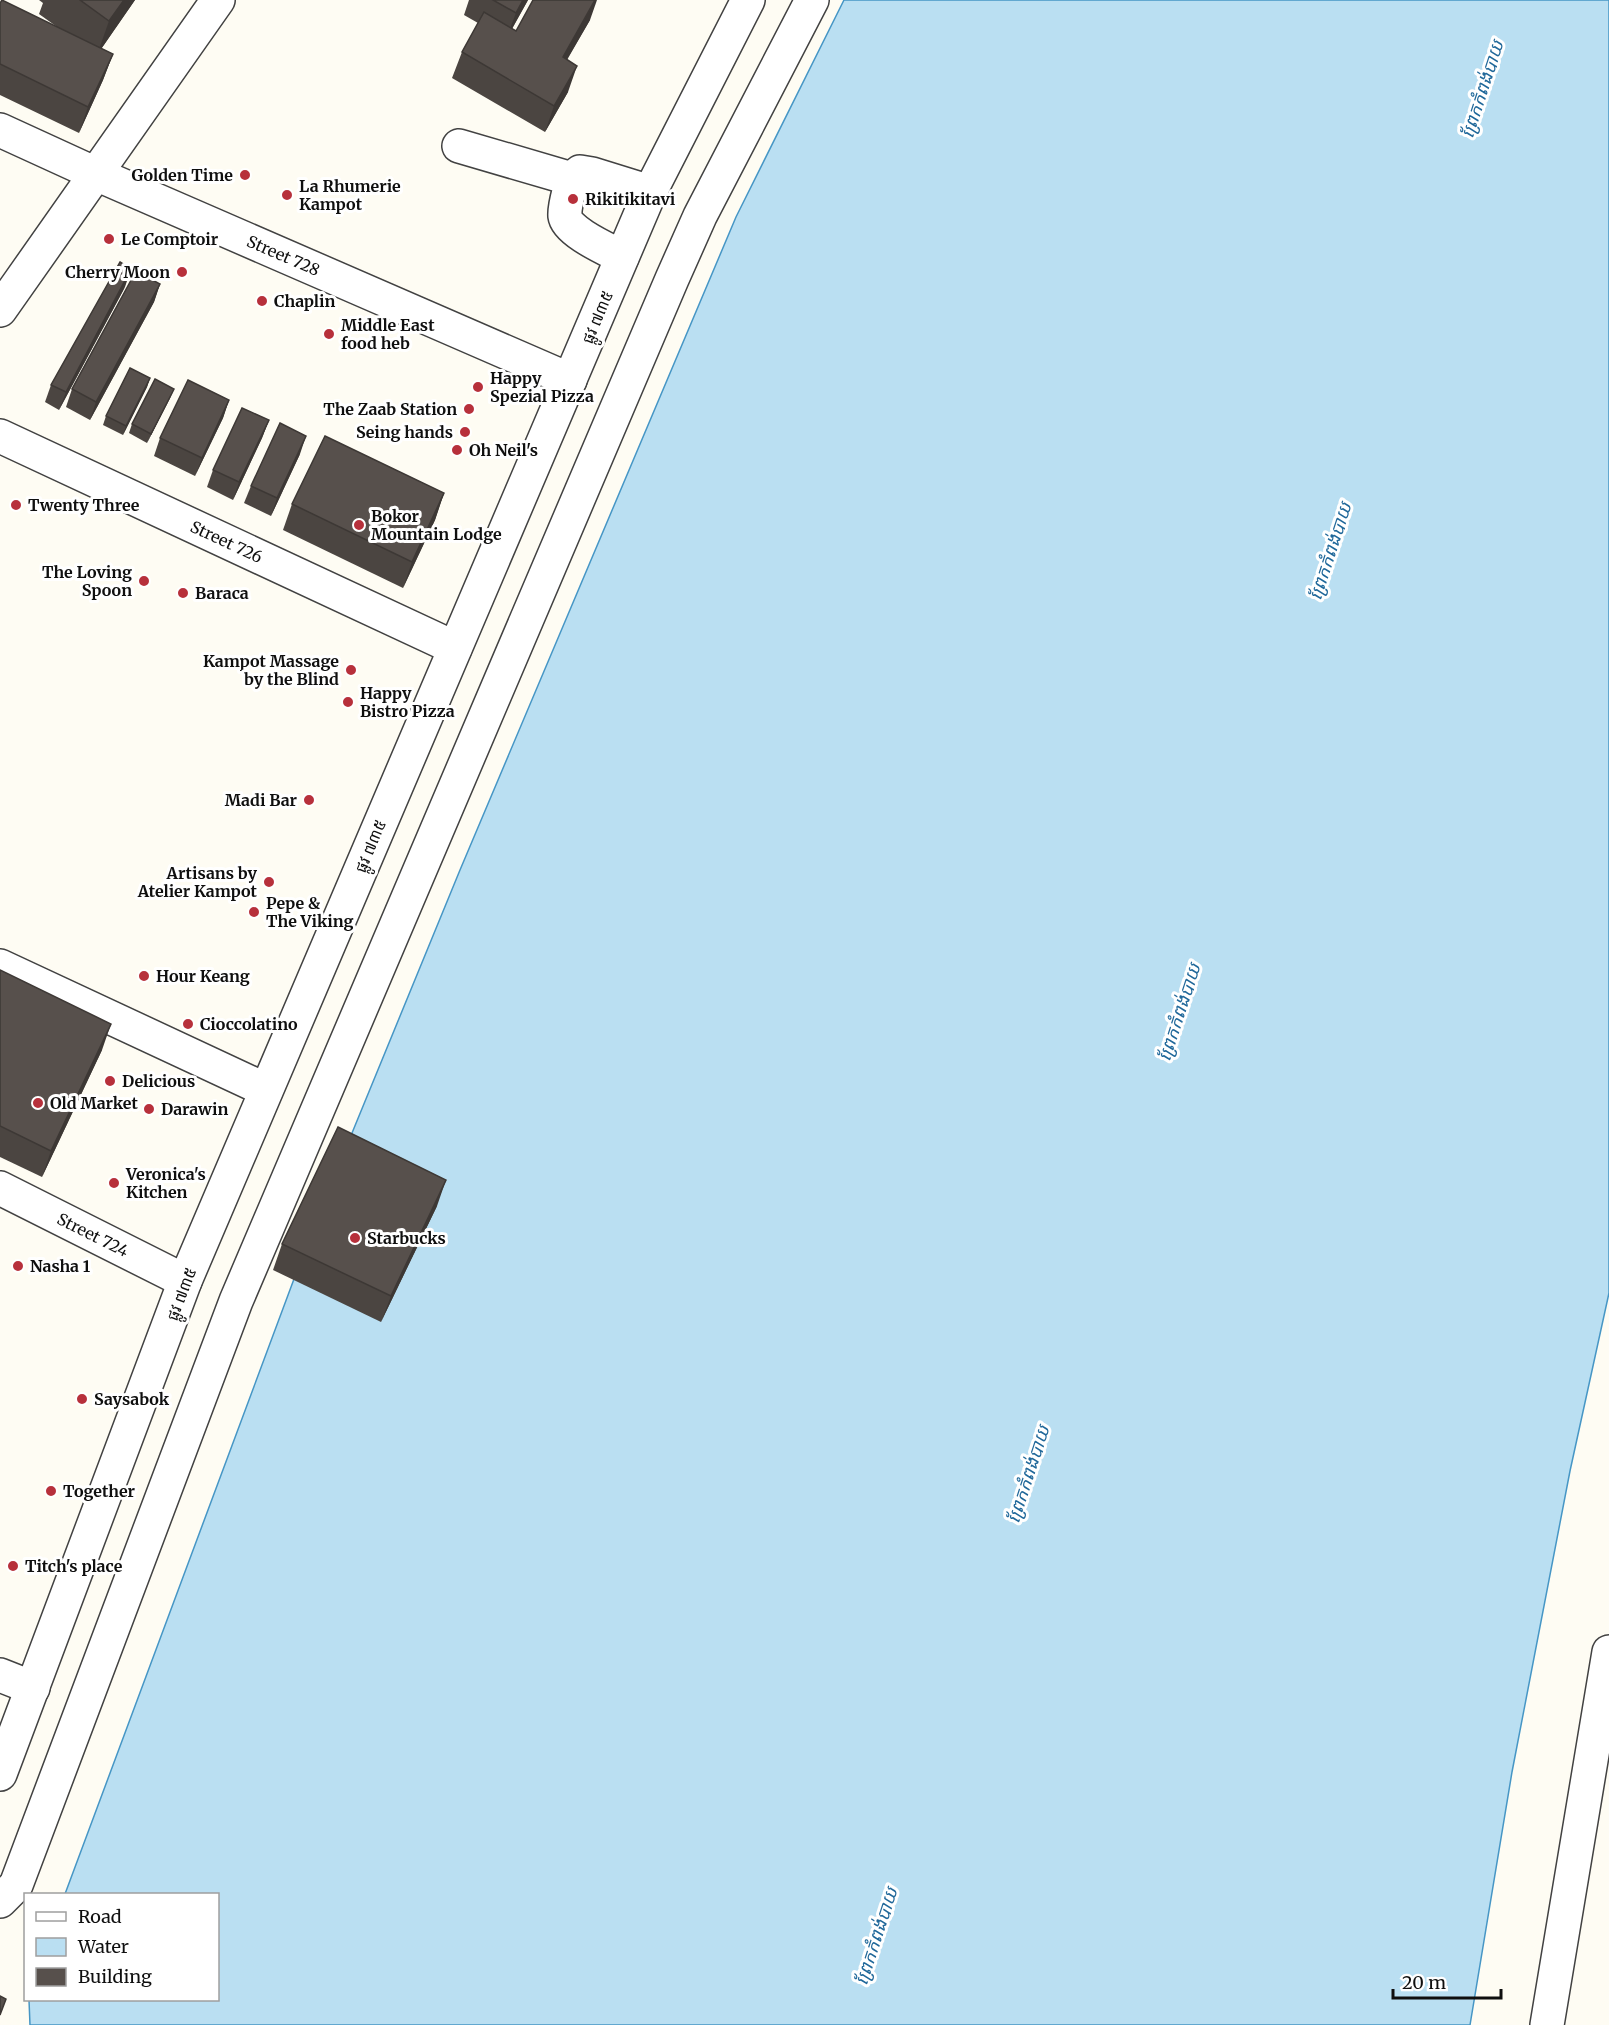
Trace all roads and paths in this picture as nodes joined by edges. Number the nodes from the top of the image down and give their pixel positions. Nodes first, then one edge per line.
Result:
1 (218, 0) edge
2 (748, 0) edge
3 (812, 0) edge
4 (0, 130) edge
5 (459, 146) dead end
6 (96, 174) junction
7 (572, 179) junction
8 (650, 192) junction
9 (622, 257) junction
10 (0, 310) edge
11 (570, 380) junction
12 (0, 436) edge
13 (455, 648) junction
14 (0, 966) edge
15 (266, 1090) junction
16 (0, 1188) edge
17 (185, 1281) junction
18 (1609, 1652) edge
19 (0, 1675) edge
20 (33, 1688) junction
21 (0, 1774) edge
22 (0, 1901) edge
23 (1547, 2025) edge

1 - 6 street
2 - 8 street, ផ្លូវ ៧៣៥
3 - 22 street
4 - 6 street, Street 728
5 - 7 street
6 - 10 street
6 - 11 street, Street 728
7 - 8 street
7 - 9 street
8 - 9 street, ផ្លូវ ៧៣៥
9 - 11 street, ផ្លូវ ៧៣៥
11 - 13 street, ផ្លូវ ៧៣៥
12 - 13 street, Street 726
13 - 15 street, ផ្លូវ ៧៣៥
14 - 15 street
15 - 17 street, ផ្លូវ ៧៣៥
16 - 17 street, Street 724
17 - 20 street, ផ្លូវ ៧៣៥
18 - 23 street
19 - 20 street
20 - 21 street, ផ្លូវ ៧៣៥

